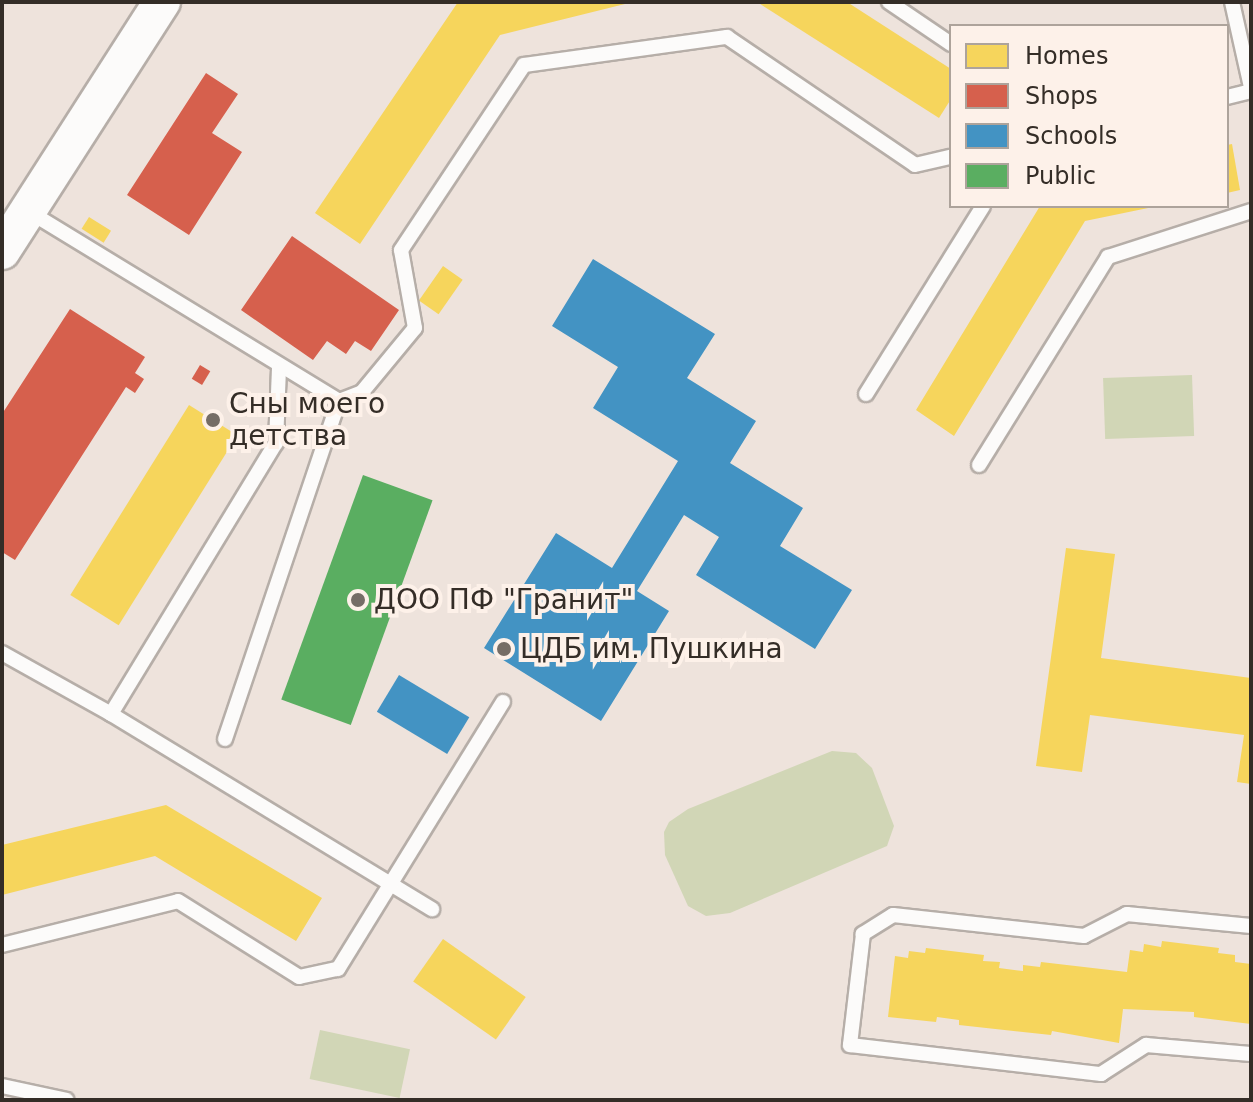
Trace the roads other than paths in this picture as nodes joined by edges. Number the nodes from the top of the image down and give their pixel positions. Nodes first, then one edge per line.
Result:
1 (162, 2) edge
2 (187, 2) edge
3 (889, 2) edge
4 (1232, 2) edge
5 (949, 43) edge
6 (136, 45) junction
7 (1251, 89) edge
8 (1229, 96) edge
9 (949, 157) edge
10 (982, 208) edge
11 (28, 211) junction
12 (1251, 211) edge
13 (2, 251) edge
14 (279, 368) junction
15 (866, 394) dead end
16 (339, 401) junction
17 (979, 465) dead end
18 (2, 653) edge
19 (503, 702) dead end
20 (111, 714) junction
21 (225, 739) dead end
22 (391, 884) junction
23 (432, 909) dead end
24 (1251, 926) edge
25 (2, 945) edge
26 (1251, 1054) edge
27 (2, 1086) edge
28 (67, 1100) edge

1 - 6 street
2 - 6 street
3 - 5 lane
4 - 7 lane
6 - 11 street
7 - 8 lane
9 - 16 lane
10 - 15 lane
11 - 13 street
11 - 14 lane
12 - 17 lane
14 - 16 lane
14 - 20 lane
16 - 21 lane
18 - 20 lane
19 - 22 lane
20 - 22 lane
22 - 23 lane
22 - 25 lane
24 - 26 lane
27 - 28 lane

